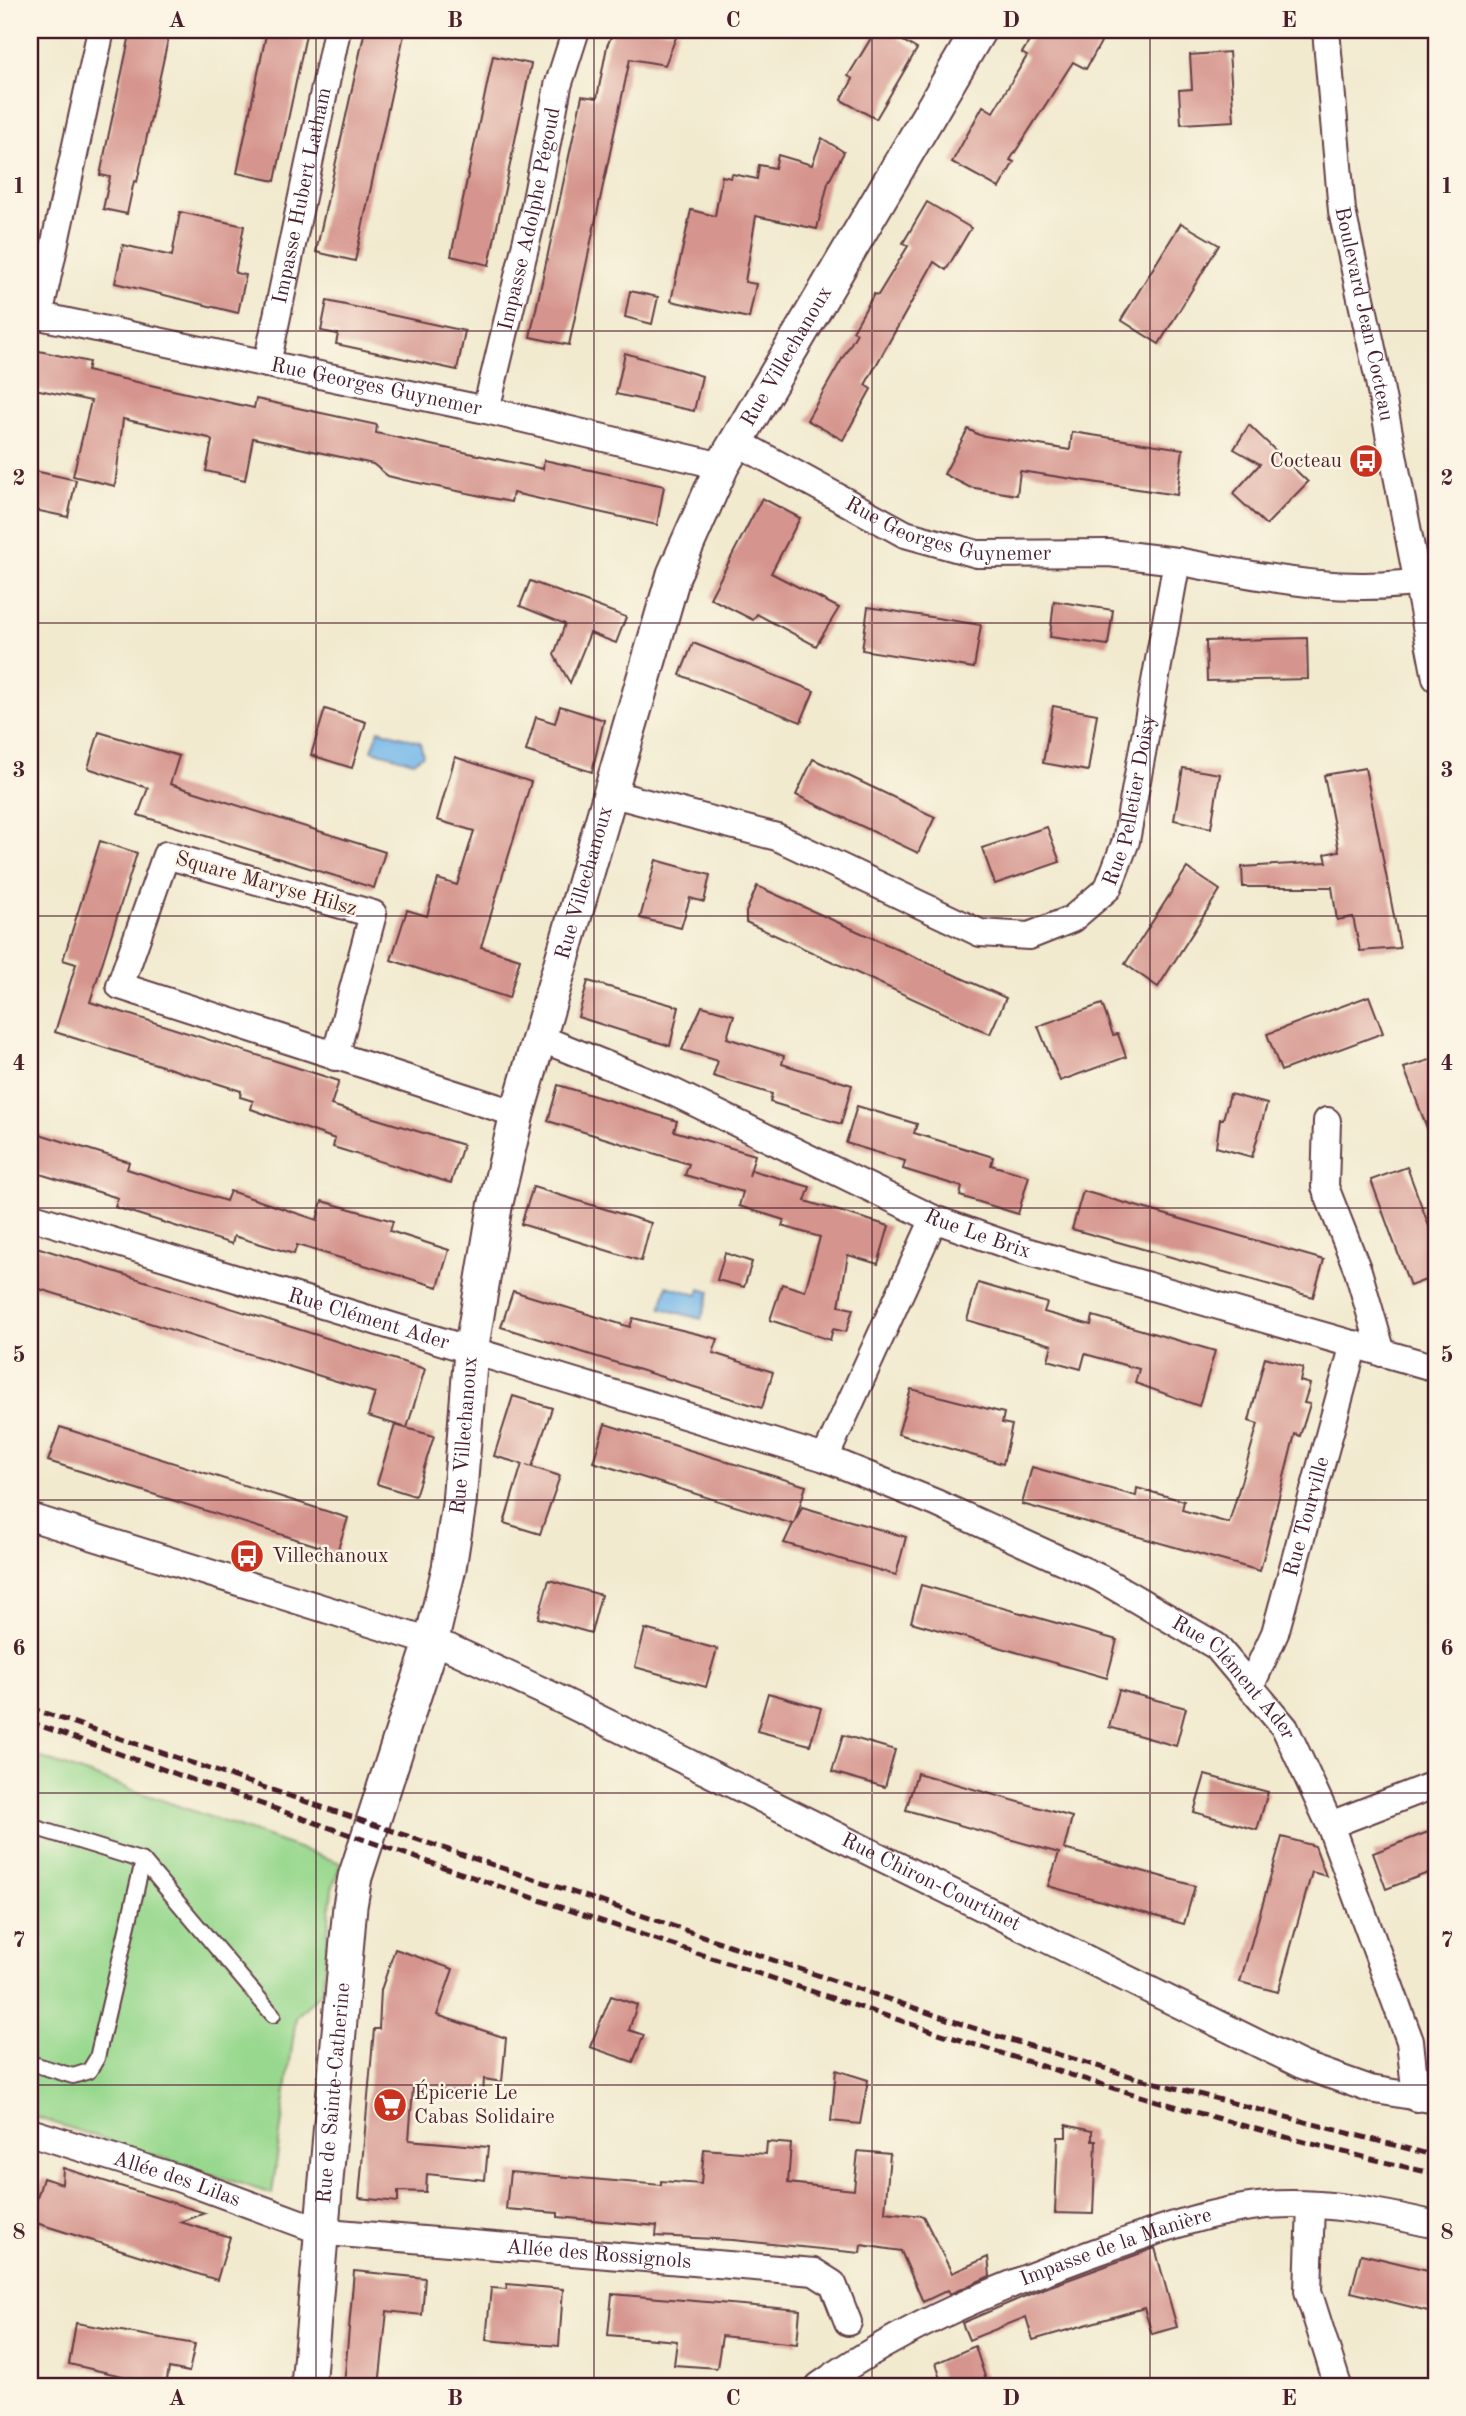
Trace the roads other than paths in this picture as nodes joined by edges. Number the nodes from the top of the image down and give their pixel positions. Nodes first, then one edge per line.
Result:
1 (101, 30) edge
2 (337, 30) edge
3 (576, 30) edge
4 (979, 30) edge
5 (1326, 30) edge
6 (35, 315) edge
7 (267, 364) junction
8 (486, 410) junction
9 (730, 454) junction
10 (1177, 561) junction
11 (1426, 581) edge
12 (1436, 678) edge
13 (609, 793) junction
14 (540, 1038) junction
15 (335, 1057) junction
16 (517, 1114) junction
17 (1326, 1121) dead end
18 (30, 1216) edge
19 (934, 1219) junction
20 (1354, 1344) junction
21 (471, 1351) junction
22 (1382, 1353) junction
23 (1436, 1368) edge
24 (825, 1458) junction
25 (30, 1517) edge
26 (431, 1643) junction
27 (1251, 1685) junction
28 (1436, 1784) edge
29 (378, 1804) joint
30 (1330, 1825) junction
31 (30, 1826) edge
32 (143, 1861) junction
33 (273, 2015) dead end
34 (30, 2063) edge
35 (1426, 2099) edge
36 (30, 2132) edge
37 (1311, 2205) junction
38 (1436, 2225) edge
39 (322, 2229) junction
40 (848, 2322) dead end
41 (308, 2386) edge
42 (819, 2386) edge
43 (1338, 2386) edge

1 - 6 street
2 - 7 street, Impasse Hubert Latham
3 - 8 street, Impasse Adolphe Pégoud
4 - 9 street, Rue Villechanoux
5 - 11 street, Boulevard Jean Cocteau
6 - 7 street, Rue Georges Guynemer
7 - 8 street, Rue Georges Guynemer
8 - 9 street, Rue Georges Guynemer
9 - 10 street, Rue Georges Guynemer
9 - 13 street, Rue Villechanoux
10 - 11 street
10 - 13 street, Rue Pelletier Doisy
11 - 12 street, Boulevard Jean Cocteau
13 - 14 street, Rue Villechanoux
14 - 16 street, Rue Villechanoux
14 - 19 street, Rue Le Brix
15 - 15 street, Square Maryse Hilsz
15 - 16 street, Square Maryse Hilsz
16 - 21 street, Rue Villechanoux
17 - 22 street
18 - 21 street, Rue Clément Ader
19 - 20 street, Rue Le Brix
19 - 24 street
20 - 22 street, Rue Le Brix
20 - 27 street, Rue Tourville
21 - 24 street, Rue Clément Ader
21 - 26 street, Rue Villechanoux
22 - 23 street, Rue Le Brix
24 - 27 street, Rue Clément Ader
25 - 26 street, Rue Chiron-Courtinet
26 - 29 street, Rue Villechanoux
26 - 35 street, Rue Chiron-Courtinet
27 - 30 street, Rue Clément Ader
28 - 30 street
29 - 39 street, Rue de Sainte-Catherine
30 - 35 street, Rue Clément Ader
31 - 32 lane
32 - 33 lane
32 - 34 lane
36 - 39 street, Allée des Lilas
37 - 38 street, Impasse de la Manière
37 - 42 street, Impasse de la Manière
37 - 43 street
39 - 40 street, Allée des Rossignols
39 - 41 street, Rue de Sainte-Catherine

